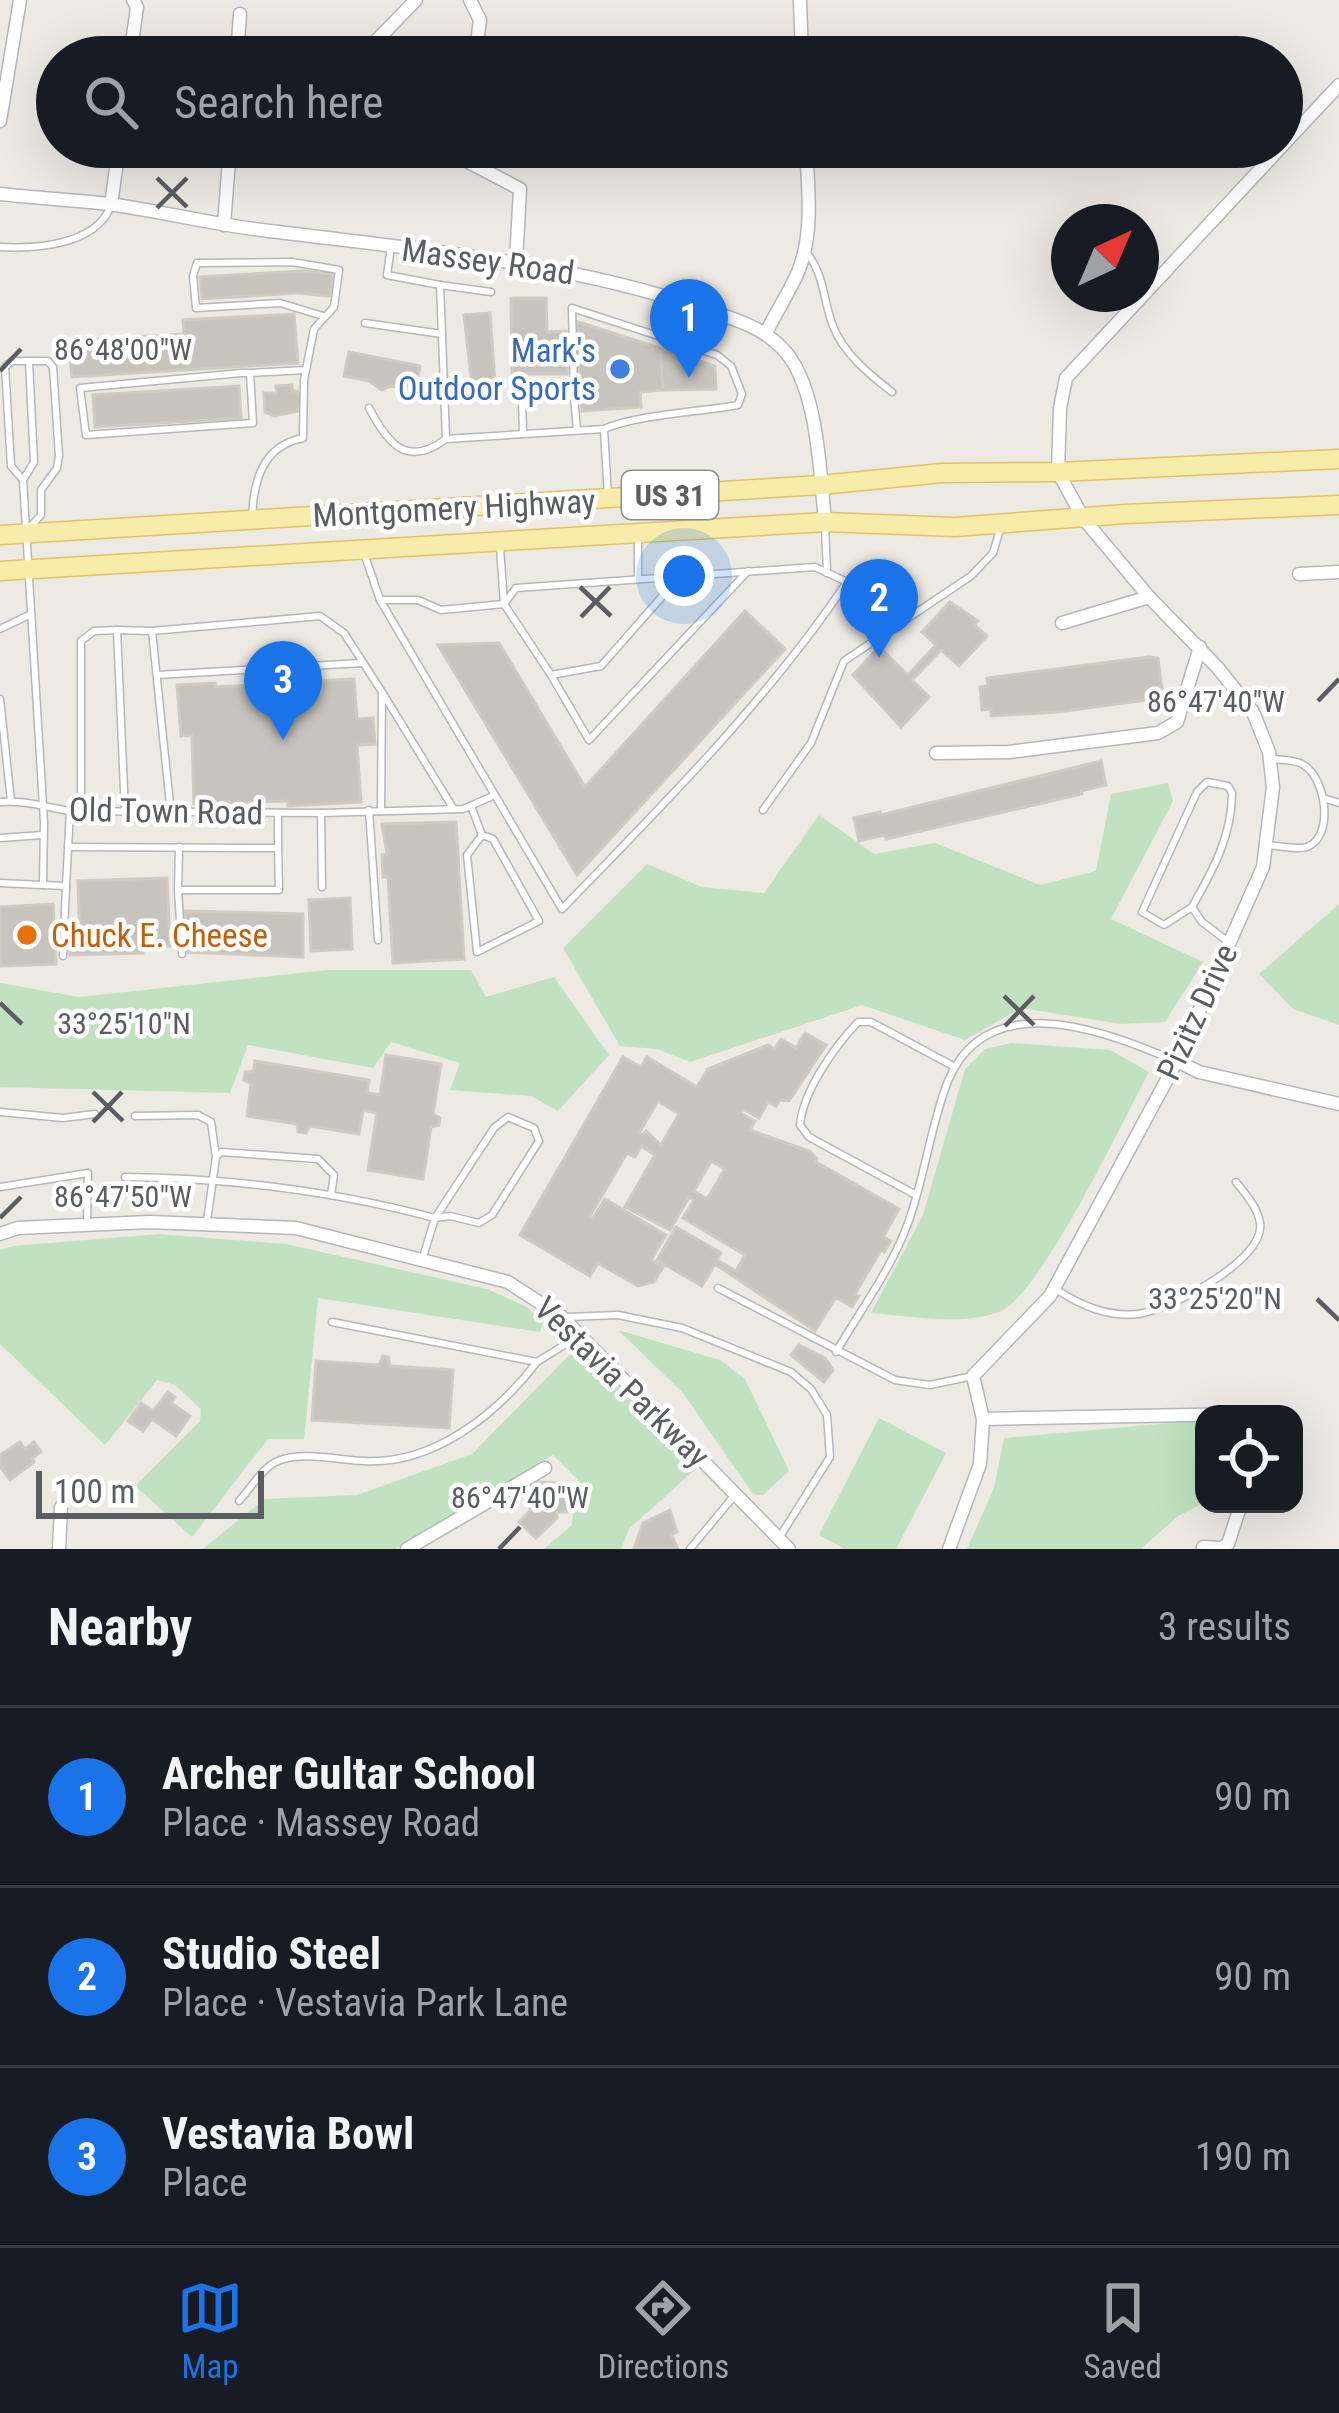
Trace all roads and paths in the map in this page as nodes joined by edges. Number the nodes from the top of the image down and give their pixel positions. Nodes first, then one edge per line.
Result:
1 (20, 0) edge
2 (133, 0) edge
3 (416, 0) edge
4 (470, 0) edge
5 (800, 0) edge
6 (240, 14) dead end
7 (133, 36) edge
8 (238, 36) edge
9 (381, 36) edge
10 (478, 36) edge
11 (801, 36) edge
12 (1339, 85) edge
13 (0, 121) edge
14 (1303, 124) edge
15 (116, 168) edge
16 (228, 168) edge
17 (485, 168) edge
18 (807, 168) edge
19 (1262, 168) edge
20 (0, 194) edge
21 (111, 205) junction
22 (224, 226) junction
23 (0, 247) edge
24 (391, 247) junction
25 (804, 251) junction
26 (516, 262) junction
27 (440, 285) junction
28 (491, 292) dead end
29 (322, 316) junction
30 (365, 323) dead end
31 (766, 333) junction
32 (442, 334) junction
33 (29, 361) junction
34 (306, 370) junction
35 (250, 373) junction
36 (892, 392) dead end
37 (574, 396) junction
38 (369, 409) dead end
39 (604, 428) junction
40 (577, 430) junction
41 (523, 434) junction
42 (446, 439) junction
43 (1339, 459) edge
44 (1058, 472) junction
45 (23, 480) junction
46 (821, 485) junction
47 (608, 499) junction
48 (1339, 505) edge
49 (1083, 518) junction
50 (251, 520) junction
51 (825, 522) junction
52 (1003, 523) junction
53 (25, 534) junction
54 (638, 534) junction
55 (0, 535) edge
56 (499, 542) junction
57 (363, 550) junction
58 (27, 570) junction
59 (0, 571) edge
60 (748, 571) junction
61 (1339, 572) edge
62 (827, 573) junction
63 (1299, 574) dead end
64 (681, 575) junction
65 (638, 578) junction
66 (1150, 597) junction
67 (380, 600) junction
68 (504, 604) junction
69 (31, 614) junction
70 (1062, 622) dead end
71 (0, 629) edge
72 (117, 630) junction
73 (152, 631) junction
74 (1200, 647) junction
75 (362, 663) junction
76 (550, 675) junction
77 (157, 676) junction
78 (382, 692) junction
79 (0, 704) edge
80 (936, 753) dead end
81 (1270, 758) junction
82 (496, 795) junction
83 (1323, 797) junction
84 (11, 801) junction
85 (0, 802) edge
86 (1339, 802) edge
87 (471, 806) junction
88 (41, 807) junction
89 (453, 809) junction
90 (369, 810) junction
91 (382, 810) junction
92 (763, 810) dead end
93 (70, 811) junction
94 (81, 812) junction
95 (125, 813) junction
96 (278, 813) junction
97 (321, 813) junction
98 (171, 814) junction
99 (44, 835) junction
100 (482, 835) junction
101 (0, 838) edge
102 (1265, 845) junction
103 (68, 847) junction
104 (179, 847) junction
105 (278, 848) junction
106 (0, 884) edge
107 (43, 885) junction
108 (66, 886) junction
109 (322, 887) dead end
110 (178, 890) junction
111 (1192, 907) junction
112 (377, 940) dead end
113 (1229, 943) junction
114 (182, 954) dead end
115 (63, 956) dead end
116 (1177, 1061) junction
117 (955, 1067) junction
118 (1339, 1104) edge
119 (0, 1112) edge
120 (95, 1114) dead end
121 (135, 1116) dead end
122 (216, 1157) junction
123 (125, 1177) dead end
124 (211, 1180) junction
125 (1236, 1182) dead end
126 (0, 1187) edge
127 (332, 1195) junction
128 (916, 1195) junction
129 (435, 1218) junction
130 (87, 1224) junction
131 (207, 1224) junction
132 (0, 1234) edge
133 (423, 1257) junction
134 (718, 1288) dead end
135 (1054, 1288) junction
136 (562, 1317) junction
137 (332, 1322) dead end
138 (580, 1335) junction
139 (836, 1352) junction
140 (537, 1362) junction
141 (973, 1376) junction
142 (1195, 1415) edge
143 (983, 1419) junction
144 (545, 1468) dead end
145 (736, 1493) junction
146 (239, 1501) dead end
147 (61, 1507) dead end
148 (1238, 1513) edge
149 (784, 1544) edge
150 (1203, 1547) edge
151 (59, 1549) edge
152 (407, 1549) edge
153 (690, 1549) edge
154 (950, 1549) edge

1 - 13 street
2 - 7 street
3 - 9 street
4 - 10 street
5 - 11 street
6 - 8 street
12 - 14 street
15 - 21 street
16 - 22 street
17 - 26 street
18 - 25 street
19 - 44 street
20 - 21 street, Massey Road
21 - 22 street, Massey Road
21 - 23 lane
22 - 24 street, Massey Road
24 - 26 street, Massey Road
24 - 27 lane
25 - 31 street
25 - 36 lane
26 - 31 street, Massey Road
27 - 28 lane
27 - 32 lane
29 - 29 lane
29 - 34 lane
30 - 32 lane
31 - 46 street
32 - 42 lane
33 - 45 lane
33 - 45 lane
33 - 53 lane
34 - 35 lane
34 - 50 lane
35 - 35 lane
37 - 39 lane
37 - 40 lane
37 - 41 lane
38 - 42 lane
39 - 40 lane
39 - 47 lane
40 - 41 lane
41 - 42 lane
43 - 44 main road, Montgomery Highway / US 31
44 - 46 main road, Montgomery Highway / US 31
44 - 49 street, Pizitz Drive
45 - 53 lane
46 - 47 main road, Montgomery Highway / US 31
46 - 51 street
47 - 50 main road, Montgomery Highway / US 31
48 - 49 main road, Montgomery Highway / US 31
49 - 52 main road, Montgomery Highway / US 31
49 - 66 street, Pizitz Drive
50 - 53 main road, Montgomery Highway / US 31
51 - 52 main road, Montgomery Highway / US 31
51 - 54 main road, Montgomery Highway / US 31
51 - 62 lane
52 - 92 lane
53 - 55 main road, Montgomery Highway / US 31
53 - 58 lane
54 - 56 main road, Montgomery Highway / US 31
54 - 65 lane
56 - 57 main road, Montgomery Highway / US 31
56 - 68 lane
57 - 58 main road, Montgomery Highway / US 31
57 - 67 lane
58 - 59 main road, Montgomery Highway / US 31
58 - 69 lane
60 - 62 lane
60 - 64 lane
60 - 76 lane
61 - 63 street
62 - 82 lane
64 - 65 lane
64 - 76 lane
65 - 68 lane
66 - 70 street
66 - 74 street, Pizitz Drive
67 - 68 lane
67 - 82 lane
68 - 76 lane
69 - 71 lane
69 - 88 lane
72 - 73 lane
72 - 94 lane
72 - 95 lane
73 - 75 lane
73 - 77 lane
74 - 80 street
74 - 81 street, Pizitz Drive
75 - 77 lane
75 - 78 lane
77 - 98 lane
78 - 89 lane
78 - 91 lane
79 - 84 lane
81 - 83 lane
81 - 102 street, Pizitz Drive
82 - 87 lane, Old Town Road
83 - 86 lane
83 - 102 lane
84 - 85 lane, Old Town Road
84 - 88 lane, Old Town Road
87 - 89 lane, Old Town Road
87 - 100 lane
88 - 93 lane, Old Town Road
88 - 99 lane
89 - 91 lane, Old Town Road
90 - 91 lane, Old Town Road
90 - 97 lane, Old Town Road
90 - 112 lane
93 - 94 lane, Old Town Road
93 - 103 lane
94 - 95 lane, Old Town Road
95 - 98 lane, Old Town Road
96 - 97 lane, Old Town Road
96 - 98 lane, Old Town Road
96 - 105 lane
97 - 109 lane
99 - 101 lane
99 - 107 lane
100 - 100 lane
102 - 113 street, Pizitz Drive
103 - 104 lane
103 - 108 lane
104 - 105 lane
104 - 110 lane
105 - 110 lane
106 - 107 lane
107 - 108 lane
108 - 115 lane
110 - 114 lane
111 - 111 lane
111 - 113 lane
113 - 116 street, Pizitz Drive
116 - 117 lane
116 - 118 street
116 - 135 street, Pizitz Drive
117 - 128 lane
117 - 128 lane
119 - 120 lane
121 - 122 lane
122 - 124 lane
122 - 127 lane
123 - 124 lane
124 - 127 lane
124 - 131 lane
125 - 135 lane
126 - 130 lane
127 - 129 lane
128 - 139 lane
129 - 129 lane
129 - 133 lane
130 - 131 street, Vestavia Parkway
130 - 132 street, Vestavia Parkway
131 - 133 street, Vestavia Parkway
133 - 136 street, Vestavia Parkway
134 - 139 lane
135 - 141 street, Pizitz Drive
136 - 138 street, Vestavia Parkway
136 - 149 lane
137 - 140 lane
138 - 140 lane
138 - 145 street, Vestavia Parkway
139 - 141 lane
140 - 146 lane
141 - 143 street
142 - 143 street
143 - 154 street
144 - 152 street
145 - 149 street, Vestavia Parkway
145 - 153 lane
147 - 151 street
148 - 150 street

